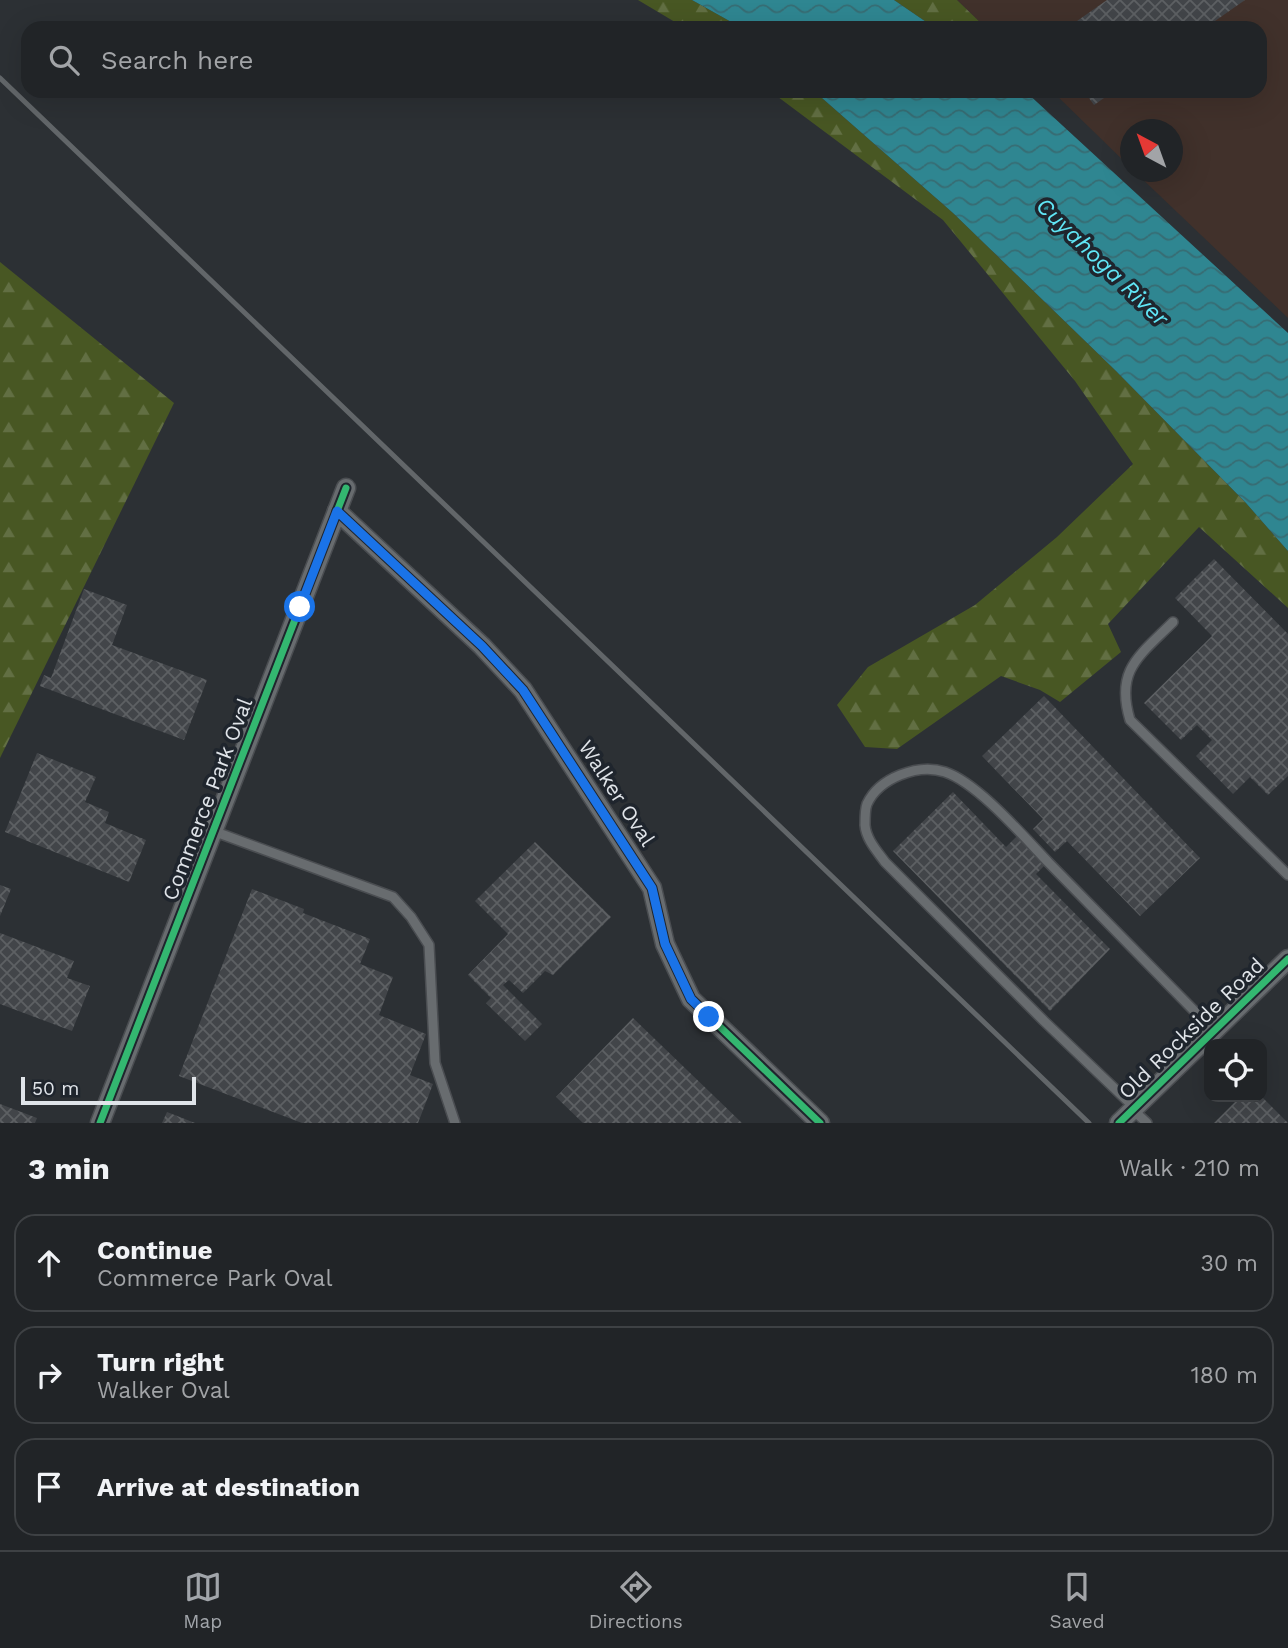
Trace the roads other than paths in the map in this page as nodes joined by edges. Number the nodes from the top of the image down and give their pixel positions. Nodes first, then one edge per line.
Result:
1 (346, 488) dead end
2 (337, 511) junction
3 (1173, 622) dead end
4 (213, 831) junction
5 (1288, 876) edge
6 (1288, 959) edge
7 (1214, 1031) junction
8 (1134, 1109) junction
9 (100, 1123) edge
10 (455, 1123) edge
11 (820, 1123) edge
12 (1119, 1123) edge
13 (1147, 1123) edge

1 - 2 street, Commerce Park Oval
2 - 4 street, Commerce Park Oval
2 - 11 street, Walker Oval
3 - 5 lane
4 - 9 street, Commerce Park Oval
4 - 10 lane
6 - 7 street, Old Rockside Road
7 - 8 street, Old Rockside Road
7 - 8 lane
8 - 12 street, Old Rockside Road
8 - 13 lane

